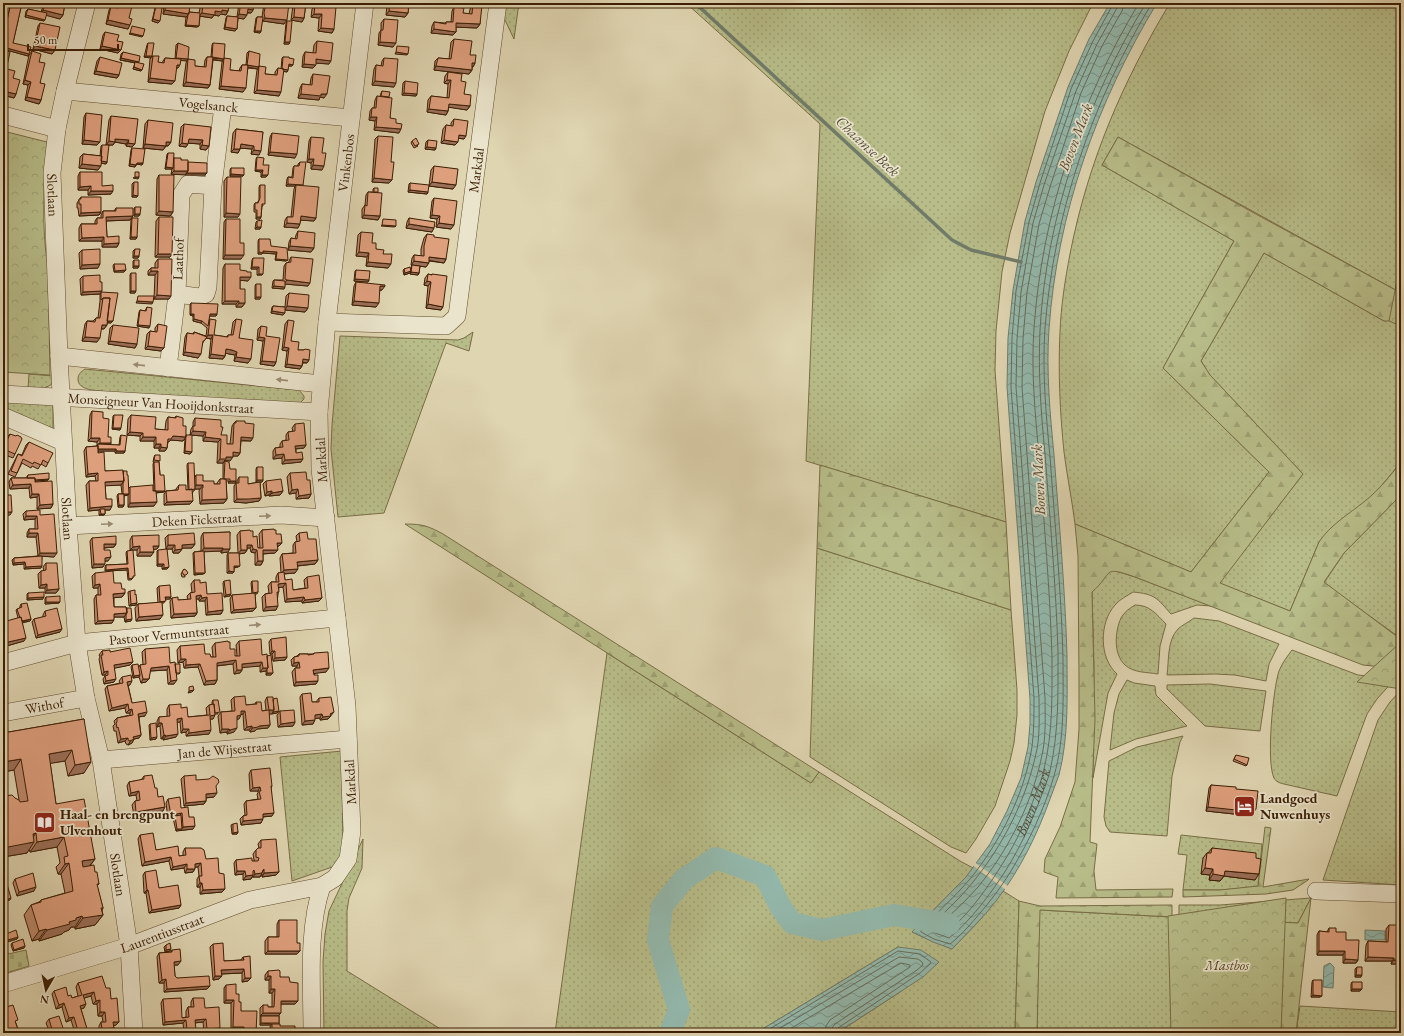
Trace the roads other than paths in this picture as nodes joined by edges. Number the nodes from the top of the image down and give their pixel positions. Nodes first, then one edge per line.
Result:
1 (87, 3) edge
2 (365, 3) edge
3 (498, 3) edge
4 (65, 91) junction
5 (223, 106) junction
6 (3, 115) edge
7 (351, 118) junction
8 (57, 129) junction
9 (213, 186) junction
10 (177, 294) junction
11 (327, 322) junction
12 (59, 356) junction
13 (168, 368) junction
14 (321, 384) junction
15 (3, 394) edge
16 (62, 397) junction
17 (319, 412) junction
18 (3, 416) edge
19 (63, 442) junction
20 (326, 518) junction
21 (68, 526) junction
22 (337, 618) junction
23 (77, 643) junction
24 (3, 663) edge
25 (86, 698) junction
26 (3, 713) edge
27 (348, 739) junction
28 (101, 760) junction
29 (322, 886) junction
30 (1316, 891) dead end
31 (1401, 894) edge
32 (128, 946) junction
33 (3, 984) edge
34 (134, 1033) edge
35 (312, 1033) edge

1 - 4 street, Slotlaan
2 - 7 street, Vinkenbos
3 - 11 street, Markdal
4 - 5 street, Vogelsanck
4 - 8 street, Slotlaan
5 - 7 street, Vogelsanck
5 - 9 street, Laathof
6 - 8 street
7 - 11 street, Vinkenbos
8 - 12 street, Slotlaan
9 - 10 street, Laathof
9 - 10 street, Laathof
10 - 13 street
11 - 14 street, Markdal
13 -> 12 street
12 - 16 street, Slotlaan
14 -> 13 street
14 - 17 street, Markdal
15 - 16 street, Monseigneur Van Hooijdonkstraat
16 - 17 street, Monseigneur Van Hooijdonkstraat
16 - 19 street, Slotlaan
17 - 20 street, Markdal
18 - 19 street
19 - 21 street, Slotlaan
21 -> 20 street, Deken Fickstraat
20 - 22 street, Markdal
21 - 23 street, Slotlaan
23 -> 22 street, Pastoor Vermuntstraat
22 - 27 street, Markdal
23 - 24 street, Pastoor Vermuntstraat
23 - 25 street, Slotlaan
25 - 26 street, Withof
25 - 28 street, Slotlaan
27 - 28 street, Jan de Wijsestraat
27 - 29 street, Markdal
28 - 32 street, Slotlaan
29 - 32 street, Laurentiusstraat
29 - 35 street
30 - 31 street
32 - 33 street, Laurentiusstraat
32 - 34 street, Slotlaan

